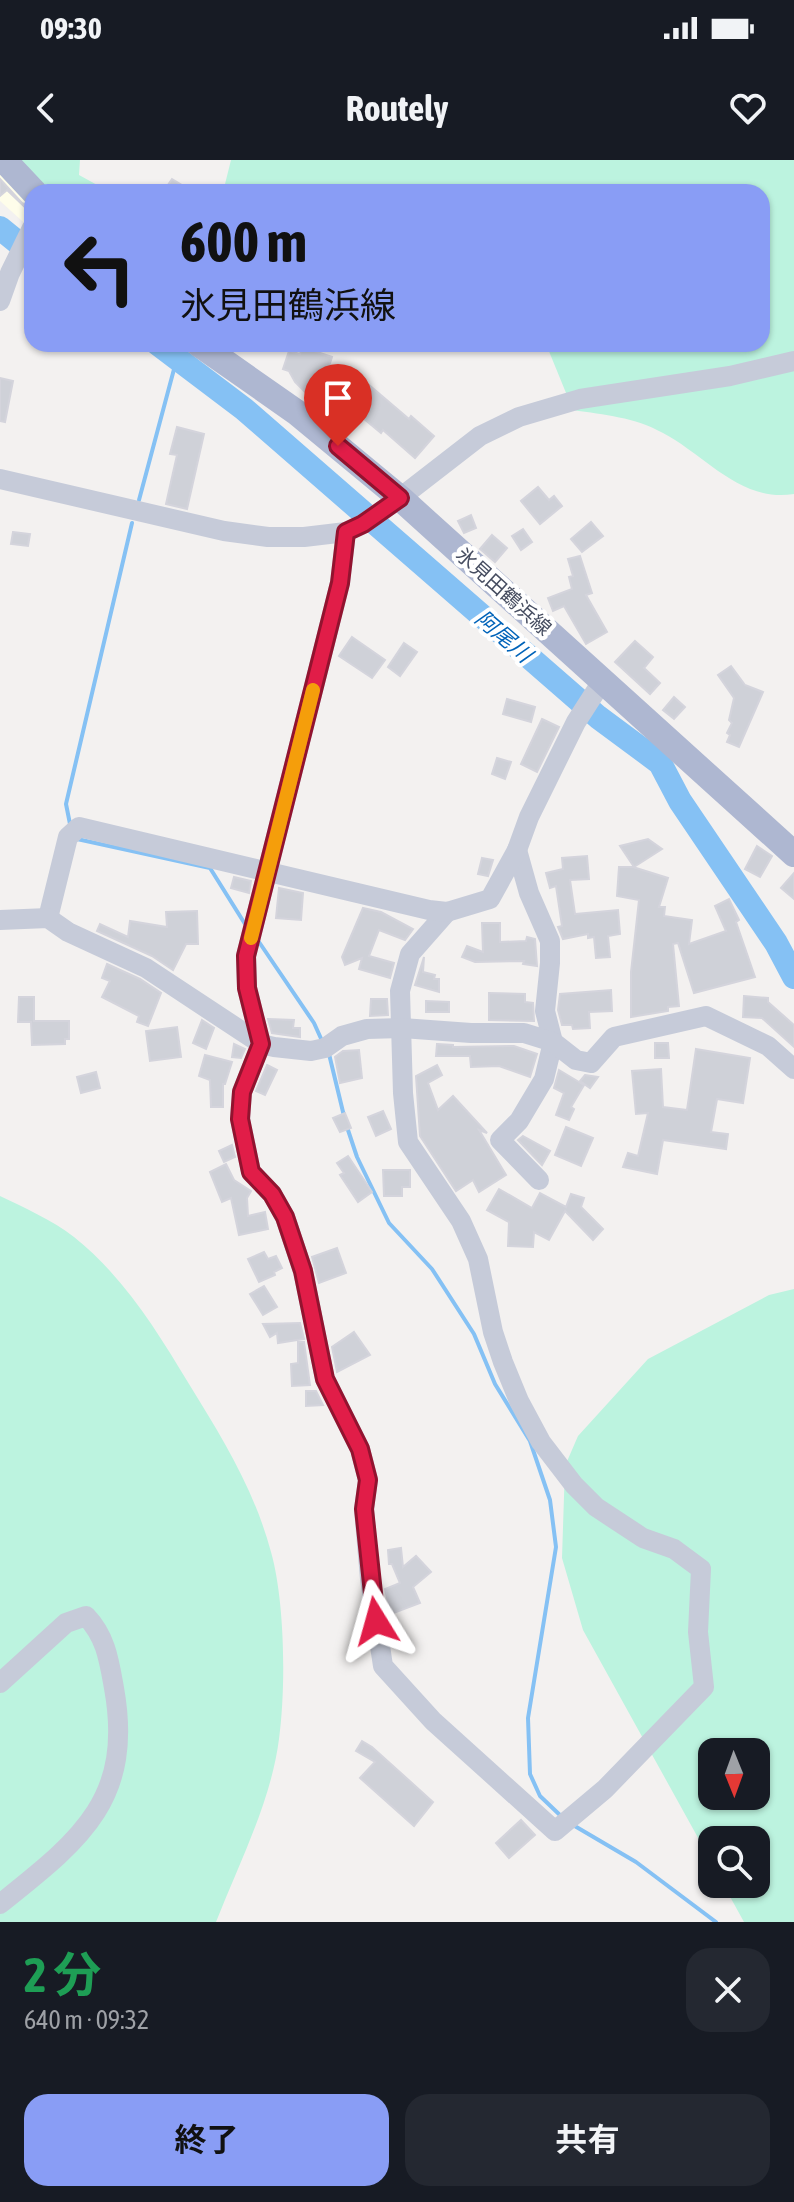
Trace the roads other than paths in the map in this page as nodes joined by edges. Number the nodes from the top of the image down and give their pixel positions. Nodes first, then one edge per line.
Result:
1 (4, 160) edge
2 (26, 184) edge
3 (24, 244) edge
4 (0, 301) edge
5 (210, 352) edge
6 (794, 361) edge
7 (0, 479) edge
8 (393, 503) junction
9 (354, 528) junction
10 (599, 686) junction
11 (517, 850) junction
12 (794, 854) edge
13 (269, 873) junction
14 (447, 912) junction
15 (48, 918) junction
16 (0, 920) edge
17 (402, 1028) junction
18 (553, 1042) junction
19 (261, 1044) junction
20 (794, 1069) edge
21 (539, 1180) dead end
22 (0, 1683) edge
23 (0, 1904) edge

1 - 2 main road
3 - 4 street
5 - 8 main road, 氷見田鶴浜線
6 - 8 street
7 - 9 street
8 - 9 street
8 - 10 main road, 氷見田鶴浜線
9 - 13 street
10 - 11 street
10 - 12 main road, 氷見田鶴浜線
11 - 14 street
11 - 18 street
13 - 14 street
13 - 15 street
13 - 19 street
14 - 17 street
15 - 16 street
15 - 19 street
17 - 18 street
17 - 19 street
17 - 19 street
18 - 20 street
18 - 21 street
22 - 23 street

